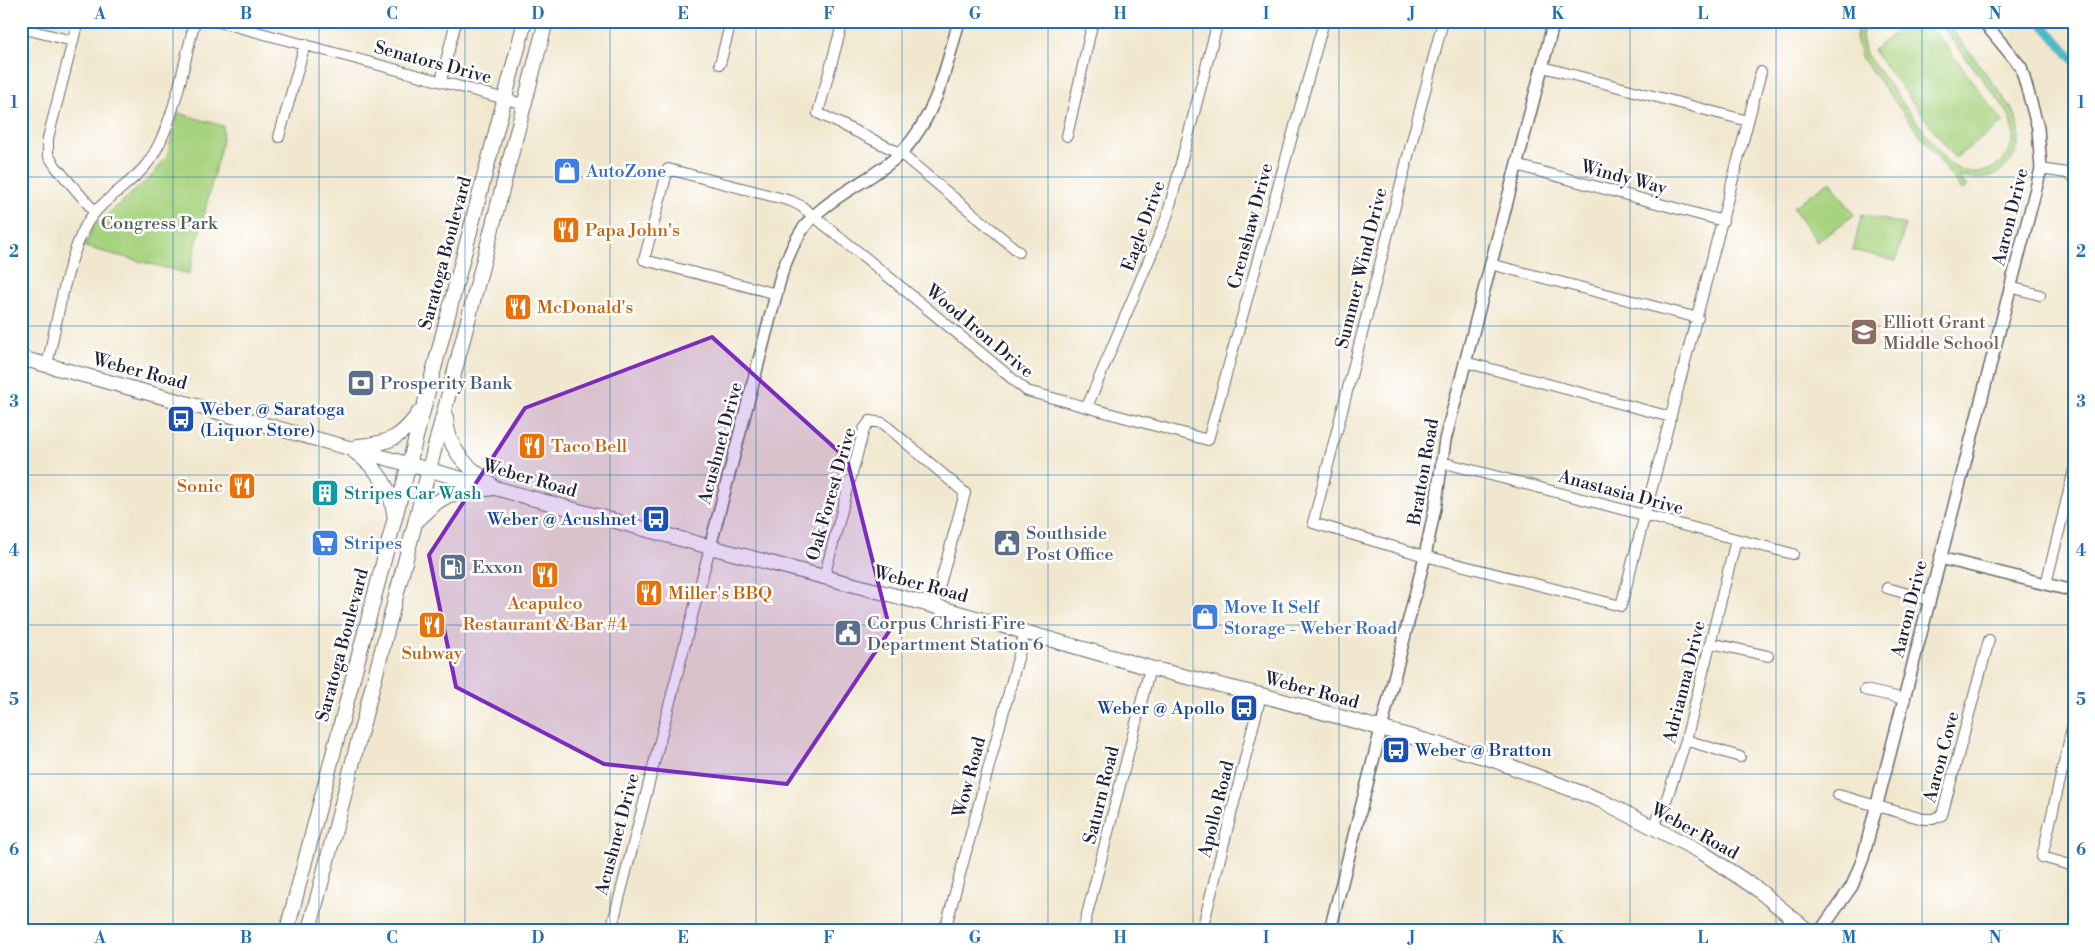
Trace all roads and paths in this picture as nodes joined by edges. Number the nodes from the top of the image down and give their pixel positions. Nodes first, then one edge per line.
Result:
1 (78, 21) edge
2 (194, 21) edge
3 (216, 21) edge
4 (456, 21) edge
5 (524, 21) edge
6 (546, 21) edge
7 (731, 21) edge
8 (842, 21) edge
9 (959, 21) edge
10 (1093, 21) edge
11 (1218, 21) edge
12 (1324, 21) edge
13 (1443, 21) edge
14 (1554, 21) edge
15 (1983, 21) edge
16 (21, 28) edge
17 (73, 41) junction
18 (305, 44) junction
19 (720, 64) dead end
20 (1542, 67) junction
21 (1761, 72) dead end
22 (441, 81) junction
23 (504, 98) junction
24 (524, 104) junction
25 (1748, 121) junction
26 (1068, 136) dead end
27 (279, 138) dead end
28 (900, 153) junction
29 (1516, 165) junction
30 (2041, 170) junction
31 (2074, 178) edge
32 (95, 212) junction
33 (814, 216) junction
34 (1723, 221) junction
35 (1019, 252) dead end
36 (1490, 264) junction
37 (2010, 287) junction
38 (777, 294) junction
39 (2040, 295) dead end
40 (1698, 318) junction
41 (21, 358) edge
42 (1465, 362) junction
43 (47, 365) junction
44 (425, 404) junction
45 (1087, 407) junction
46 (445, 408) junction
47 (1671, 417) junction
48 (1208, 440) joint
49 (348, 447) junction
50 (1441, 462) junction
51 (409, 463) junction
52 (429, 469) junction
53 (2074, 470) edge
54 (496, 488) junction
55 (1646, 515) junction
56 (395, 518) junction
57 (415, 524) junction
58 (1736, 540) junction
59 (710, 547) junction
60 (1793, 554) dead end
61 (1425, 556) junction
62 (1940, 558) junction
63 (824, 577) junction
64 (2046, 584) junction
65 (1887, 588) dead end
66 (2074, 591) edge
67 (1929, 600) junction
68 (934, 606) junction
69 (1025, 632) junction
70 (1989, 640) dead end
71 (1710, 643) junction
72 (1768, 656) dead end
73 (1150, 668) junction
74 (1865, 690) dead end
75 (1261, 695) junction
76 (1905, 699) junction
77 (2074, 720) edge
78 (1381, 728) junction
79 (1686, 740) junction
80 (1740, 756) dead end
81 (1838, 795) dead end
82 (1875, 804) junction
83 (1652, 828) junction
84 (2074, 866) edge
85 (287, 930) edge
86 (309, 930) edge
87 (610, 930) edge
88 (945, 930) edge
89 (1084, 930) edge
90 (1202, 930) edge
91 (1330, 930) edge
92 (1807, 930) edge
93 (1821, 930) edge

1 - 17 street
2 - 32 street
3 - 18 street, Senators Drive
4 - 22 street
5 - 23 main road, Saratoga Boulevard
6 - 24 main road
7 - 19 street
8 - 28 street
9 - 28 street, Acushnet Drive
10 - 26 street
11 - 45 street, Eagle Drive
12 - 48 street, Crenshaw Drive
13 - 61 street, Summer Wind Drive
14 - 20 street, Bratton Road
15 - 30 street, Aaron Drive
16 - 17 street
17 - 32 street
18 - 22 street, Senators Drive
18 - 27 street
20 - 25 street
20 - 29 street, Bratton Road
21 - 25 street
22 - 23 street, Senators Drive
23 - 24 street, Senators Drive
23 - 44 main road, Saratoga Boulevard
24 - 46 main road
25 - 34 street
28 - 33 street, Acushnet Drive
28 - 35 street
29 - 34 street, Windy Way
29 - 36 street, Bratton Road
30 - 31 street
30 - 37 street, Aaron Drive
32 - 43 street
33 - 38 street, Acushnet Drive
33 - 38 street, Wood Iron Drive
33 - 45 street, Wood Iron Drive
34 - 40 street
36 - 40 street
36 - 42 street, Bratton Road
37 - 39 street, Aaron Drive
37 - 62 street, Aaron Drive
38 - 59 street, Acushnet Drive
40 - 47 street
41 - 43 main road, Weber Road
42 - 47 street
42 - 50 street, Bratton Road
43 - 49 main road, Weber Road
44 - 49 main road
44 - 51 main road, Saratoga Boulevard
45 - 48 street, Wood Iron Drive
46 - 52 main road
46 - 54 main road
47 - 55 street
49 - 51 main road, Weber Road
49 - 56 main road
50 - 55 street, Anastasia Drive
50 - 61 street, Bratton Road
51 - 52 main road, Weber Road
51 - 56 main road, Saratoga Boulevard
52 - 54 main road, Weber Road
52 - 57 main road
53 - 64 street
54 - 57 main road
54 - 59 main road, Weber Road
55 - 58 street, Anastasia Drive
55 - 61 street
56 - 85 main road, Saratoga Boulevard
57 - 86 main road
58 - 60 street, Anastasia Drive
58 - 71 street, Adrianna Drive
59 - 63 main road, Weber Road
59 - 87 street, Acushnet Drive
61 - 78 street, Bratton Road
62 - 64 street
62 - 67 street, Aaron Drive
63 - 68 main road, Weber Road
63 - 68 street, Oak Forest Drive
64 - 66 street
65 - 67 street
67 - 76 street, Aaron Drive
68 - 69 main road, Weber Road
69 - 73 main road, Weber Road
69 - 88 street, Wow Road
70 - 82 street, Aaron Cove
71 - 72 street
71 - 79 street, Adrianna Drive
73 - 75 main road, Weber Road
73 - 89 street, Saturn Road
74 - 76 street
75 - 78 main road, Weber Road
75 - 90 street, Apollo Road
76 - 82 street, Aaron Drive
77 - 84 street
78 - 83 main road, Weber Road
78 - 91 street, Bratton Road
79 - 80 street
79 - 83 street, Adrianna Drive
81 - 82 street
82 - 93 street, Aaron Drive
83 - 92 main road, Weber Road

